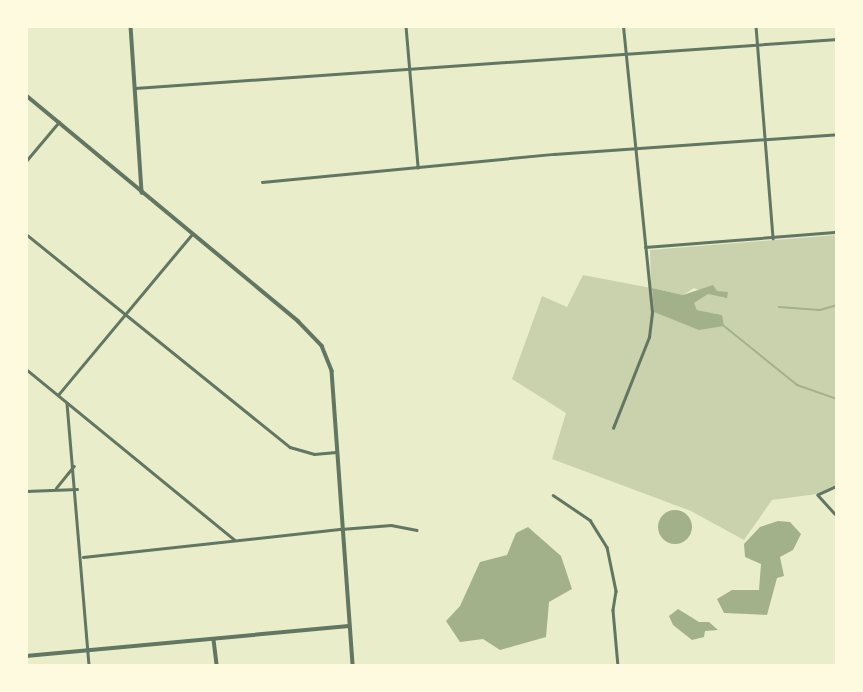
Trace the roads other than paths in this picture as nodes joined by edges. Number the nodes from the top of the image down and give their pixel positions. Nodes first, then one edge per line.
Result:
1 (131, 26) edge
2 (406, 26) edge
3 (624, 26) edge
4 (756, 26) edge
5 (837, 39) edge
6 (758, 45) junction
7 (625, 55) junction
8 (410, 71) junction
9 (135, 88) junction
10 (26, 95) edge
11 (59, 122) junction
12 (837, 134) edge
13 (764, 139) junction
14 (633, 151) junction
15 (26, 162) edge
16 (418, 167) junction
17 (262, 182) dead end
18 (142, 193) junction
19 (837, 232) edge
20 (26, 234) edge
21 (192, 234) junction
22 (773, 238) junction
23 (645, 247) junction
24 (124, 316) junction
25 (26, 369) edge
26 (58, 395) junction
27 (67, 403) junction
28 (613, 428) dead end
29 (336, 452) junction
30 (75, 464) junction
31 (837, 486) edge
32 (56, 488) junction
33 (77, 489) junction
34 (26, 491) edge
35 (553, 495) dead end
36 (837, 516) edge
37 (341, 529) junction
38 (417, 530) dead end
39 (234, 539) junction
40 (83, 557) junction
41 (349, 626) junction
42 (214, 639) junction
43 (88, 651) junction
44 (26, 656) edge
45 (89, 666) edge
46 (217, 666) edge
47 (353, 666) edge
48 (618, 666) edge

1 - 9 street
2 - 8 street
3 - 7 street
4 - 6 street
5 - 6 street
6 - 7 street
6 - 13 street
7 - 8 street
7 - 14 street
8 - 9 street
8 - 16 street
9 - 18 street
10 - 11 street
11 - 15 street
11 - 18 street
12 - 13 street
13 - 14 street
13 - 22 street
14 - 16 street
14 - 23 street
16 - 17 street
18 - 21 street
19 - 22 street
20 - 24 street
21 - 24 street
21 - 29 street
22 - 23 street
23 - 28 street
24 - 26 street
24 - 29 street
25 - 26 street
26 - 27 street
27 - 30 street
27 - 39 street
29 - 37 street
30 - 32 street
30 - 33 street
31 - 36 street
32 - 33 street
32 - 34 street
33 - 40 street
35 - 48 street
37 - 38 street
37 - 39 street
37 - 41 street
39 - 40 street
40 - 43 street
41 - 42 street
41 - 47 street
42 - 43 street
42 - 46 street
43 - 44 street
43 - 45 street

